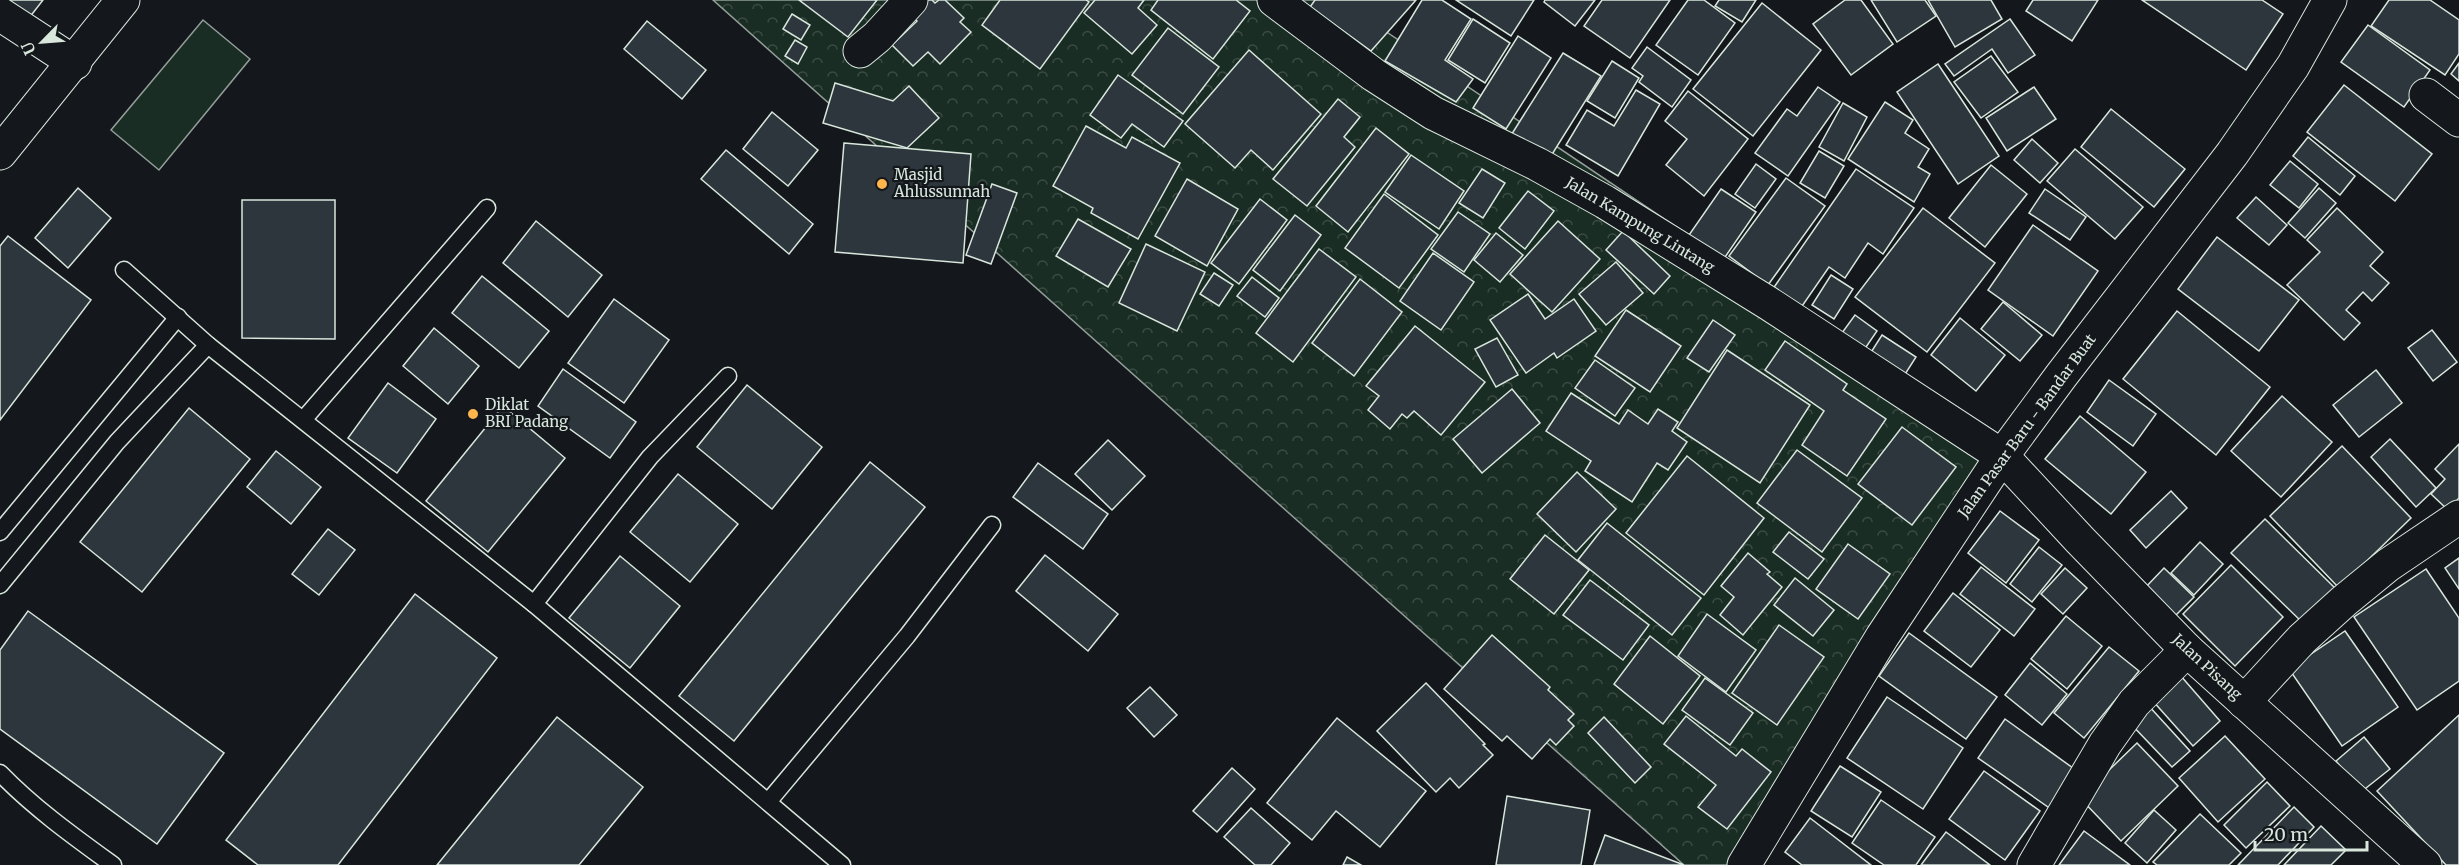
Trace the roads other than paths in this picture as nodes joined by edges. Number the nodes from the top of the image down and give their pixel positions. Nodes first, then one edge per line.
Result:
1 (123, 0) edge
2 (911, 0) edge
3 (1274, 0) edge
4 (2330, 0) edge
5 (0, 14) edge
6 (860, 51) dead end
7 (75, 63) junction
8 (2426, 96) dead end
9 (2459, 120) edge
10 (0, 153) edge
11 (488, 208) dead end
12 (124, 270) dead end
13 (178, 317) junction
14 (208, 345) junction
15 (728, 376) dead end
16 (303, 420) junction
17 (2002, 456) junction
18 (2459, 517) edge
19 (992, 525) dead end
20 (0, 532) edge
21 (0, 585) edge
22 (534, 604) junction
23 (2187, 650) junction
24 (2244, 702) junction
25 (0, 773) edge
26 (768, 802) junction
27 (113, 865) edge
28 (842, 865) edge
29 (1744, 865) edge
30 (2034, 865) edge
31 (2425, 865) edge

1 - 7 street
2 - 6 street
3 - 17 street, Jalan Kampung Lintang
4 - 17 street, Jalan Pasar Baru - Bandar Buat
5 - 7 street
7 - 10 street
8 - 9 street
11 - 16 lane
12 - 13 lane
13 - 14 lane
13 - 20 lane
14 - 16 lane
14 - 21 lane
15 - 22 lane
16 - 22 lane
17 - 23 street, Jalan Pisang
17 - 29 street, Jalan Pasar Baru - Bandar Buat
18 - 24 street
19 - 26 lane
22 - 26 lane
23 - 24 street, Jalan Pisang
23 - 30 street
24 - 31 street, Jalan Pisang
25 - 27 lane
26 - 28 lane

